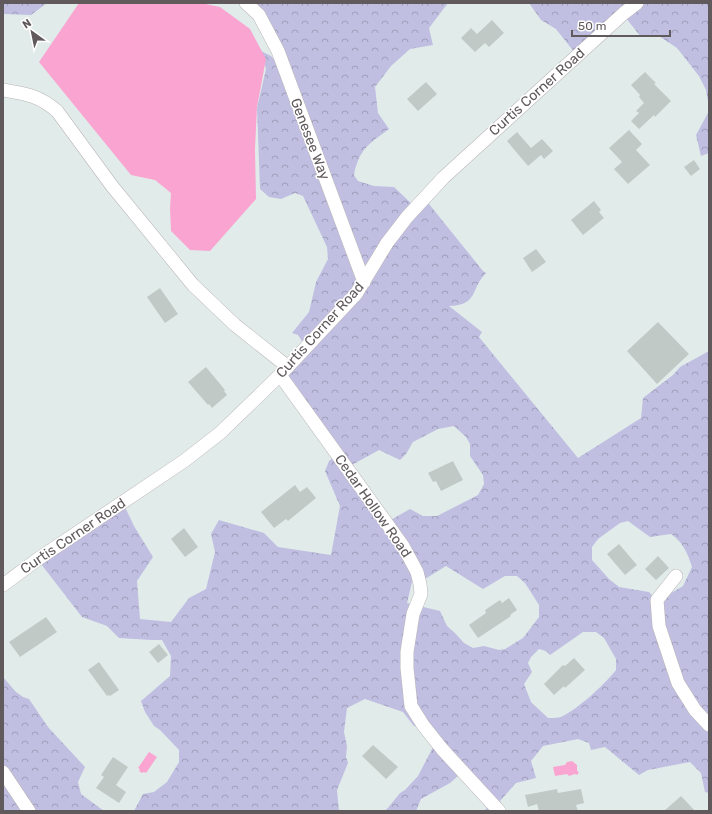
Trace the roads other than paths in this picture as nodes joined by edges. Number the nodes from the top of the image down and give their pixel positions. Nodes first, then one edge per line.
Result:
1 (246, 3) edge
2 (636, 3) edge
3 (3, 90) edge
4 (364, 282) junction
5 (284, 371) junction
6 (676, 576) dead end
7 (3, 585) edge
8 (709, 725) edge
9 (3, 772) edge
10 (29, 811) edge
11 (499, 811) edge

1 - 4 street, Genesee Way
2 - 4 street, Curtis Corner Road
3 - 5 street, Cedar Hollow Road
4 - 5 street, Curtis Corner Road
5 - 7 street, Curtis Corner Road
5 - 11 street, Cedar Hollow Road
6 - 8 street
9 - 10 street

